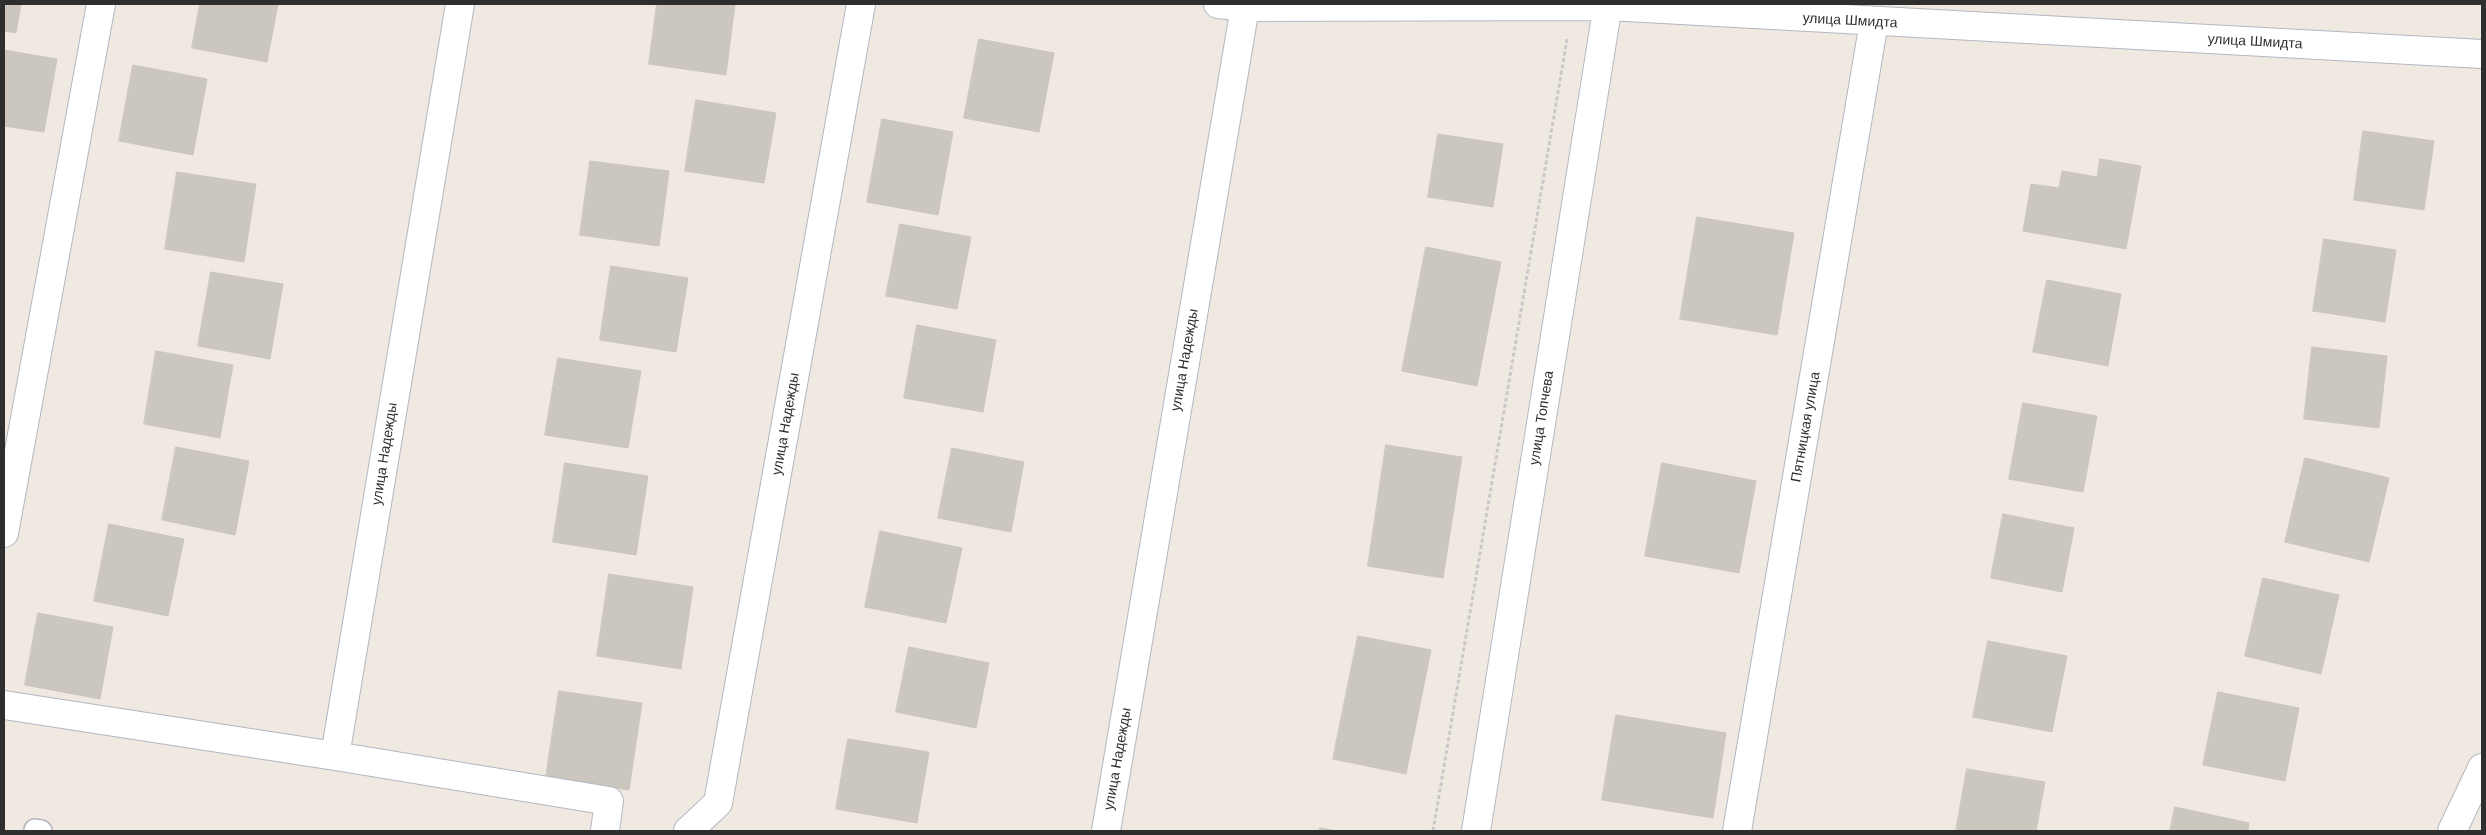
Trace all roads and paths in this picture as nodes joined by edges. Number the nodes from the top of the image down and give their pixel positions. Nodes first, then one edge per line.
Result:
1 (101, 4) edge
2 (460, 4) edge
3 (861, 4) edge
4 (1608, 5) edge
5 (1231, 6) edge
6 (1572, 6) junction
7 (1874, 22) junction
8 (2482, 54) edge
9 (4, 533) edge
10 (4, 705) edge
11 (335, 756) junction
12 (2482, 768) edge
13 (605, 831) edge
14 (688, 831) edge
15 (1106, 831) edge
16 (1432, 831) edge
17 (1476, 831) edge
18 (1737, 831) edge
19 (2452, 831) edge

1 - 9 street
2 - 11 street, улица Надежды
3 - 14 street, улица Надежды
4 - 6 street, улица Шмидта
4 - 7 street, улица Шмидта
4 - 17 street, улица Топчева
5 - 6 street, улица Шмидта
5 - 15 street, улица Надежды
6 - 16 path
7 - 8 street, улица Шмидта
7 - 18 street, Пятницкая улица
10 - 11 street
11 - 13 street
12 - 19 street

